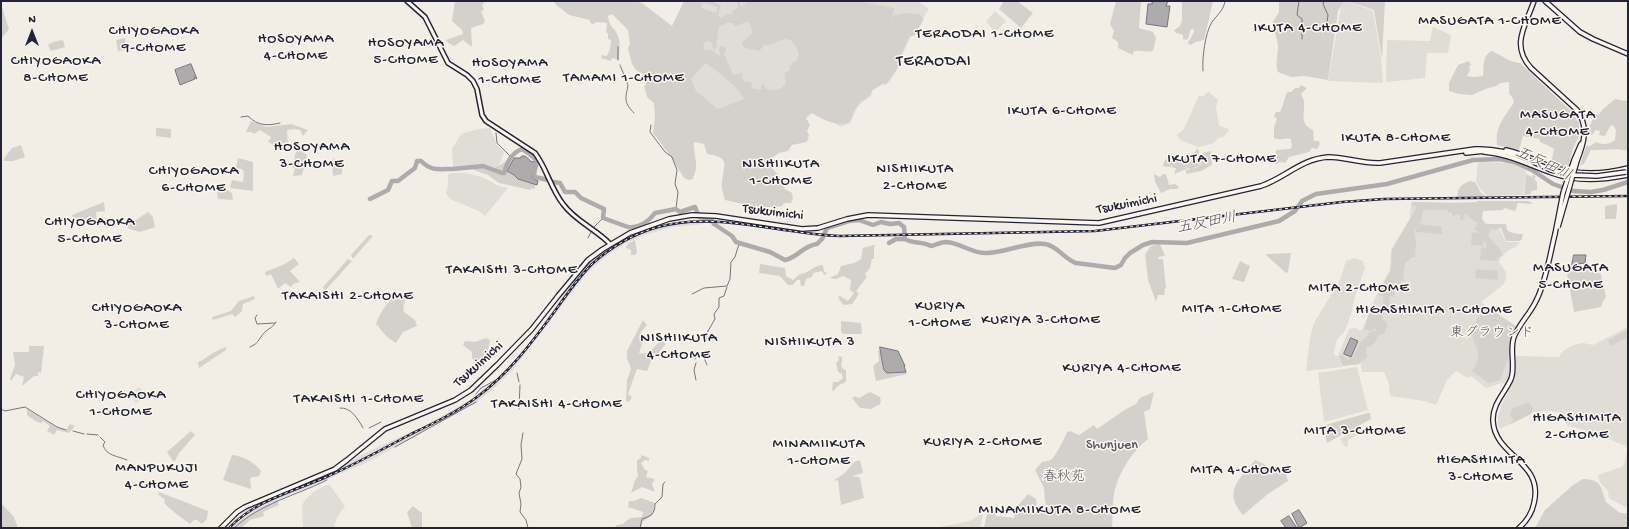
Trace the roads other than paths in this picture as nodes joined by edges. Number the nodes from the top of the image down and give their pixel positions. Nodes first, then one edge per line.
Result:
1 (407, 1) edge
2 (1533, 1) edge
3 (1545, 1) edge
4 (1628, 54) edge
5 (1491, 149) junction
6 (1484, 152) junction
7 (1441, 154) junction
8 (1512, 154) junction
9 (1551, 166) junction
10 (1628, 168) edge
11 (1548, 172) junction
12 (1605, 172) junction
13 (1599, 173) junction
14 (1627, 173) edge
15 (1571, 175) junction
16 (1600, 179) junction
17 (1606, 179) junction
18 (610, 244) junction
19 (221, 528) edge
20 (1519, 528) edge

1 - 18 main road
2 - 15 main road, bridge
3 - 4 main road
5 - 7 main road, Tsukuimichi
5 - 8 main road, Tsukuimichi
5 - 9 main road
6 - 7 main road, Tsukuimichi
6 - 8 main road, Tsukuimichi
6 - 11 main road
7 - 18 main road, Tsukuimichi
8 - 15 main road, Tsukuimichi, bridge
9 - 11 main road
9 - 13 main road
10 - 12 main road
11 - 16 main road
12 - 13 main road
12 - 17 main road
13 - 16 main road
14 - 15 main road, Tsukuimichi, bridge
14 - 17 main road
15 - 20 main road, bridge
16 - 17 main road
18 - 19 main road, Tsukuimichi

